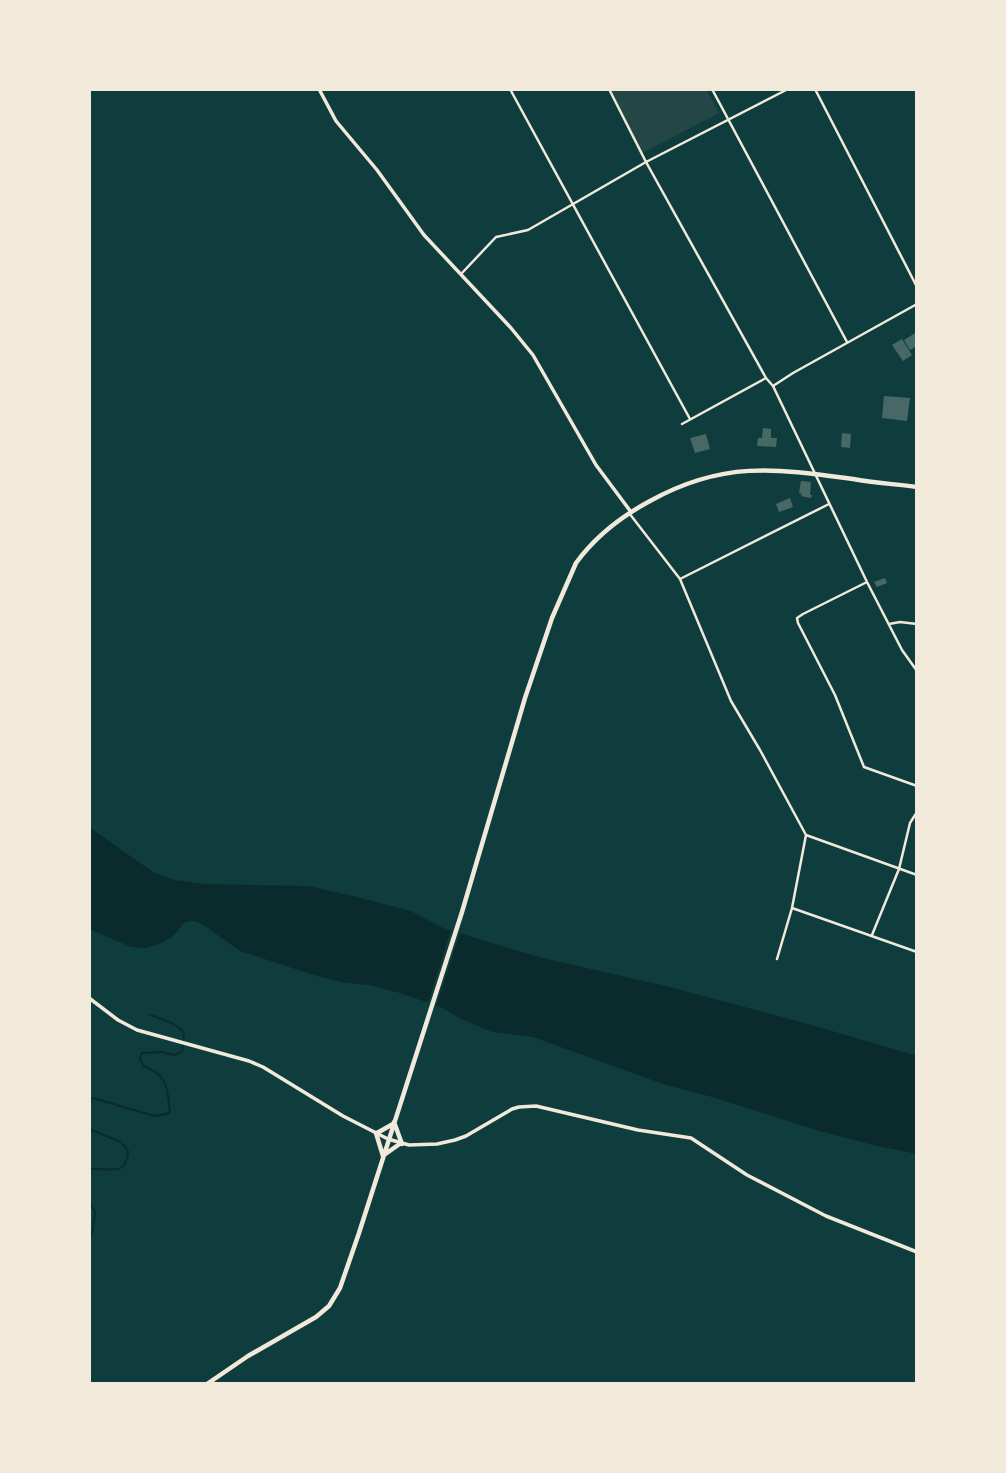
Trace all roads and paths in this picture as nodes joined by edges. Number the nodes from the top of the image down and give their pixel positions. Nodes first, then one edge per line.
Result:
1 (319, 89) edge
2 (510, 89) edge
3 (609, 89) edge
4 (712, 89) edge
5 (788, 89) edge
6 (816, 89) edge
7 (728, 120) junction
8 (646, 162) junction
9 (572, 204) junction
10 (460, 275) junction
11 (917, 287) edge
12 (917, 304) edge
13 (847, 342) junction
14 (766, 378) junction
15 (773, 386) junction
16 (690, 419) junction
17 (682, 424) dead end
18 (814, 473) junction
19 (917, 487) edge
20 (829, 504) junction
21 (630, 512) junction
22 (680, 579) junction
23 (867, 582) junction
24 (888, 624) junction
25 (917, 624) edge
26 (917, 671) edge
27 (917, 786) edge
28 (917, 813) edge
29 (806, 835) junction
30 (898, 869) junction
31 (917, 875) edge
32 (792, 908) junction
33 (872, 935) junction
34 (917, 952) edge
35 (777, 959) dead end
36 (89, 998) edge
37 (394, 1123) junction
38 (376, 1133) junction
39 (388, 1139) junction
40 (401, 1143) junction
41 (384, 1156) junction
42 (917, 1252) edge
43 (207, 1384) edge

1 - 10 street
2 - 9 street
3 - 8 street
4 - 7 street
5 - 7 street
6 - 11 street
7 - 8 street
7 - 13 street
8 - 9 street
8 - 14 street
9 - 10 street
9 - 16 street
10 - 21 street
12 - 13 street
13 - 15 street
14 - 15 street
14 - 16 street
15 - 18 street
16 - 17 street
18 - 19 main road
18 - 20 street
18 - 21 main road
20 - 22 street
20 - 23 street
21 - 22 street
21 - 37 main road
22 - 29 street
23 - 24 street
23 - 27 street
24 - 25 street
24 - 26 street
28 - 30 street
29 - 30 street
29 - 32 street
30 - 31 street
30 - 33 street
32 - 33 street
32 - 35 street
33 - 34 street
36 - 38 street
37 - 38 main road
37 - 39 main road
37 - 40 main road
38 - 39 street
38 - 41 main road
39 - 40 street
39 - 41 main road
40 - 41 main road
40 - 42 street
41 - 43 main road

